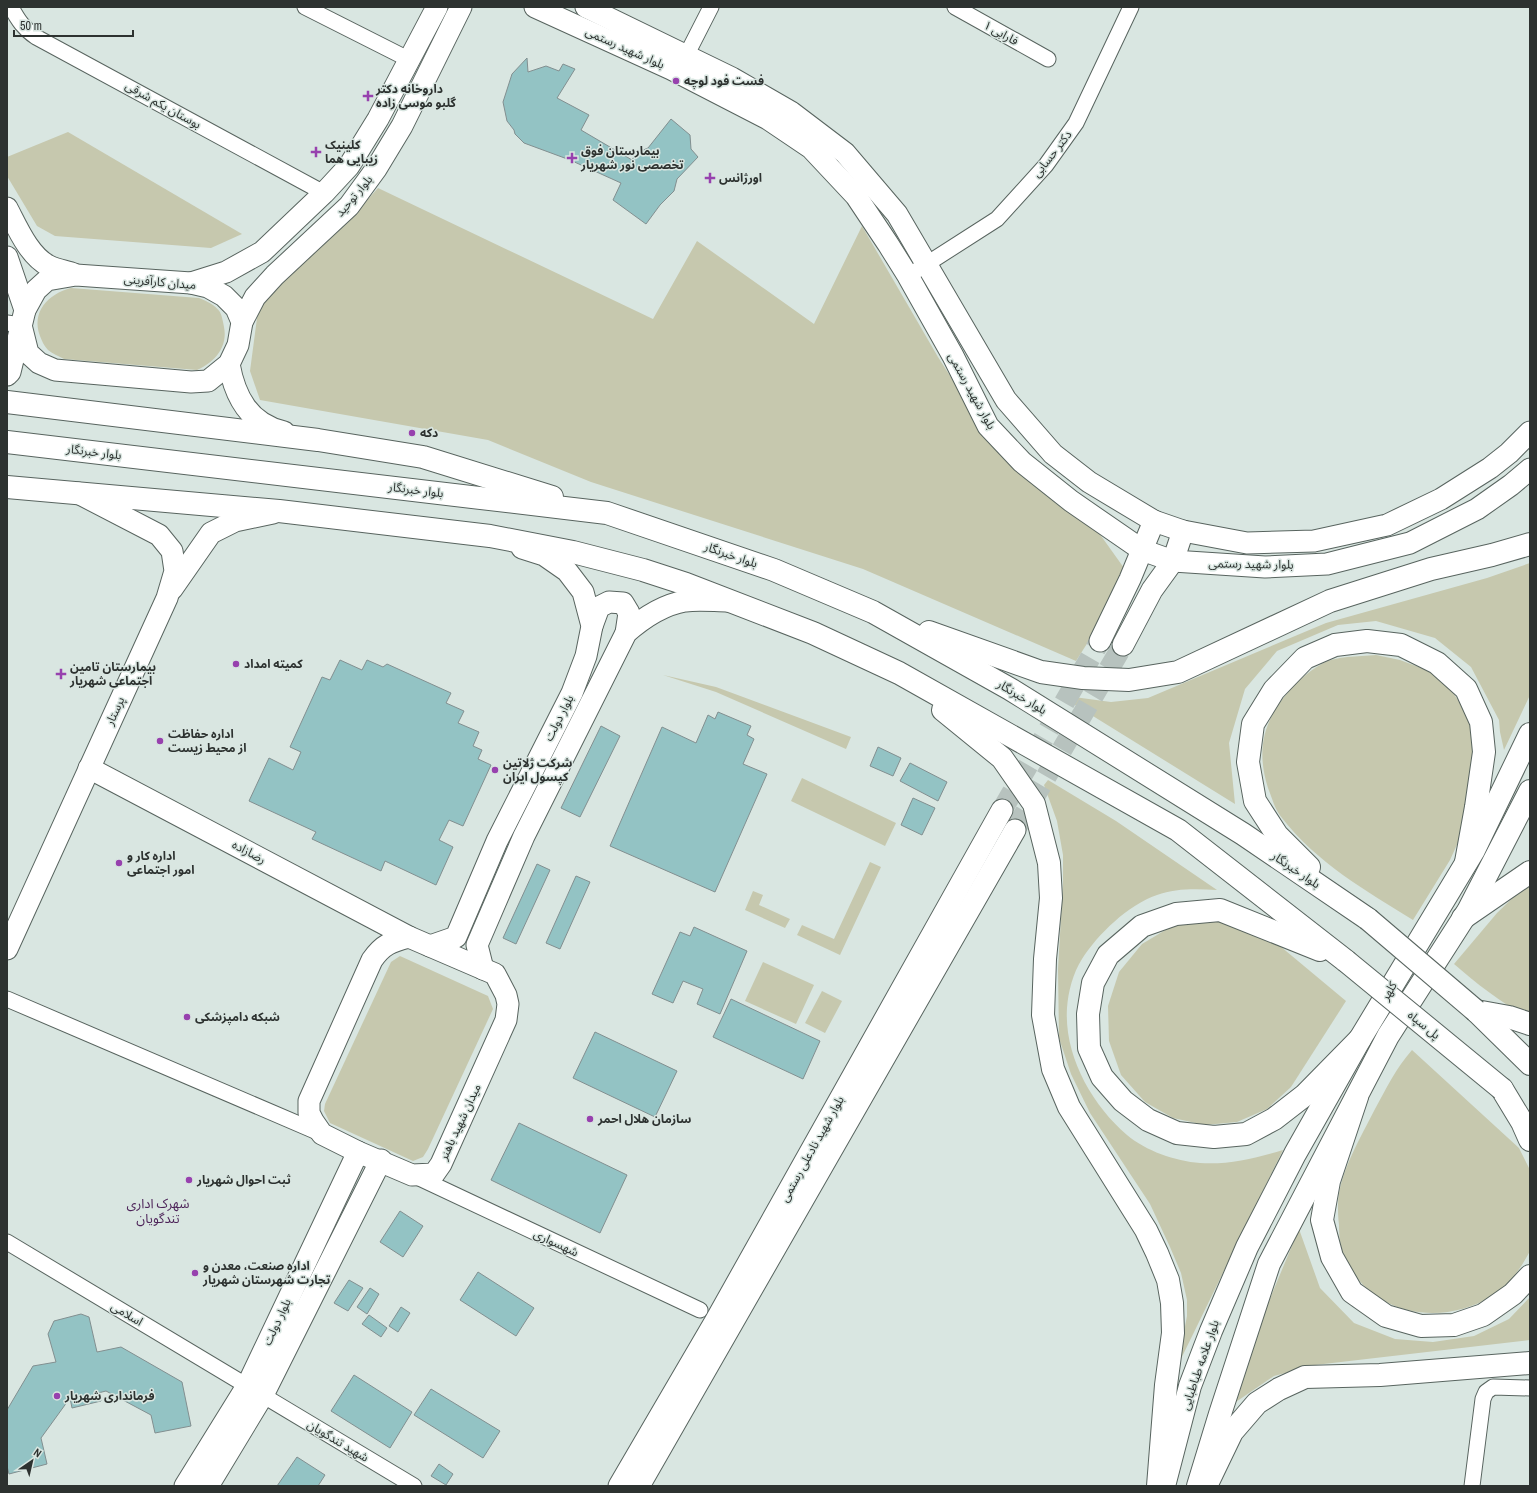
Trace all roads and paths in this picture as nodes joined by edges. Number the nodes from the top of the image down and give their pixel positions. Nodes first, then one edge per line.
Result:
1 (11, 7) edge
2 (305, 7) edge
3 (437, 7) edge
4 (461, 7) edge
5 (535, 7) edge
6 (586, 7) edge
7 (711, 7) edge
8 (955, 7) edge
9 (1131, 7) edge
10 (687, 54) junction
11 (1048, 59) dead end
12 (410, 60) junction
13 (324, 193) junction
14 (7, 208) edge
15 (7, 257) edge
16 (927, 264) junction
17 (76, 275) junction
18 (908, 276) junction
19 (191, 283) junction
20 (18, 319) edge
21 (242, 322) junction
22 (229, 364) junction
23 (7, 375) edge
24 (7, 402) edge
25 (1530, 432) edge
26 (318, 440) junction
27 (7, 442) edge
28 (1530, 469) edge
29 (7, 487) edge
30 (77, 493) junction
31 (279, 511) junction
32 (607, 513) junction
33 (1154, 521) junction
34 (1183, 531) junction
35 (490, 536) junction
36 (1530, 544) edge
37 (1142, 550) junction
38 (1172, 561) junction
39 (166, 598) junction
40 (733, 602) junction
41 (873, 612) junction
42 (592, 626) junction
43 (626, 633) junction
44 (1100, 641) tunnel mouth
45 (1123, 645) tunnel mouth
46 (899, 673) junction
47 (1530, 734) edge
48 (89, 768) junction
49 (1530, 791) edge
50 (1002, 810) tunnel mouth
51 (1015, 830) tunnel mouth
52 (1466, 862) junction
53 (1530, 872) edge
54 (1463, 918) junction
55 (1368, 919) junction
56 (409, 937) junction
57 (430, 946) junction
58 (7, 949) edge
59 (1346, 961) junction
60 (483, 969) junction
61 (7, 999) edge
62 (1476, 1011) junction
63 (1530, 1024) edge
64 (1360, 1039) junction
65 (1530, 1064) edge
66 (1502, 1089) junction
67 (1357, 1097) junction
68 (1530, 1118) edge
69 (322, 1134) junction
70 (1530, 1140) edge
71 (358, 1152) junction
72 (380, 1160) junction
73 (412, 1175) junction
74 (7, 1242) edge
75 (1247, 1247) joint
76 (1530, 1276) edge
77 (700, 1310) dead end
78 (1530, 1363) edge
79 (1530, 1388) edge
80 (255, 1390) junction
81 (185, 1486) edge
82 (208, 1486) edge
83 (414, 1486) edge
84 (618, 1486) edge
85 (639, 1486) edge
86 (1158, 1486) edge
87 (1164, 1486) edge
88 (1198, 1486) edge
89 (1206, 1486) edge
90 (1472, 1486) edge

1 - 13 street, بوستان یکم شرقی
2 - 12 street
3 - 12 main road, بلوار توحید
4 - 21 main road, بلوار توحید
5 - 18 main road, بلوار شهید رستمی
6 - 10 main road, بلوار شهید رستمی
7 - 10 street
8 - 11 street, فارابی ۱
9 - 16 street, دکتر حسابی
10 - 16 main road, بلوار شهید رستمی
12 - 13 main road, بلوار توحید
13 - 19 main road, بلوار توحید
14 - 17 main road
15 - 20 main road
16 - 18 street, دکتر حسابی
16 - 33 main road, بلوار شهید رستمی
17 - 19 main road, میدان کارآفرینی
17 - 20 main road, میدان کارآفرینی
18 - 37 main road, بلوار شهید رستمی
19 - 21 main road, میدان کارآفرینی
20 - 22 main road
20 - 23 main road, میدان کارآفرینی
21 - 22 main road
22 - 26 main road
24 - 26 main road
25 - 34 main road, بلوار شهید رستمی
26 - 32 main road
27 - 32 main road, بلوار خبرنگار
28 - 38 main road, بلوار شهید رستمی
29 - 30 main road
30 - 31 main road
30 - 39 main road, پرستار
31 - 35 main road
31 - 39 main road
32 - 41 main road, بلوار خبرنگار
33 - 34 main road, بلوار شهید رستمی
33 - 37 main road
34 - 38 main road
35 - 40 main road
35 - 42 main road, بلوار دولت
36 - 41 main road
37 - 38 main road, بلوار شهید رستمی
37 - 44 main road
38 - 45 main road
39 - 48 main road, پرستار
40 - 43 main road, بلوار دولت
40 - 46 main road
41 - 55 main road, بلوار خبرنگار
42 - 43 main road
42 - 57 main road, بلوار دولت
43 - 60 main road, بلوار دولت
46 - 59 main road
46 - 86 main road
47 - 52 main road, کلهر
48 - 56 main road, رضازاده
48 - 58 main road, پرستار
49 - 54 main road, کلهر
50 - 84 main road, بلوار شهید نادعلی رستمی
51 - 85 main road, بلوار شهید نادعلی رستمی
52 - 55 main road
52 - 64 main road, کلهر
53 - 54 main road
54 - 67 main road, کلهر
55 - 62 main road, bridge
56 - 57 main road, میدان شهید باهنر
56 - 69 main road
57 - 60 main road, میدان شهید باهنر
59 - 64 main road
59 - 66 main road, پل سپاه, bridge
60 - 73 main road, میدان شهید باهنر
61 - 69 street
62 - 63 main road
62 - 65 main road
64 - 75 main road, کلهر
66 - 68 main road
66 - 70 main road
67 - 76 main road
67 - 88 main road, کلهر
69 - 71 main road, میدان شهید باهنر
71 - 72 main road, میدان شهید باهنر
71 - 80 main road, بلوار دولت
72 - 73 main road, میدان شهید باهنر
72 - 80 main road, بلوار دولت
73 - 77 street, شهسواری
74 - 80 street, اسلامی
75 - 87 main road, بلوار علامه طباطبایی
78 - 89 main road
79 - 90 street
80 - 81 main road, بلوار دولت
80 - 82 main road, بلوار دولت
80 - 83 street, شهید تندگویان

